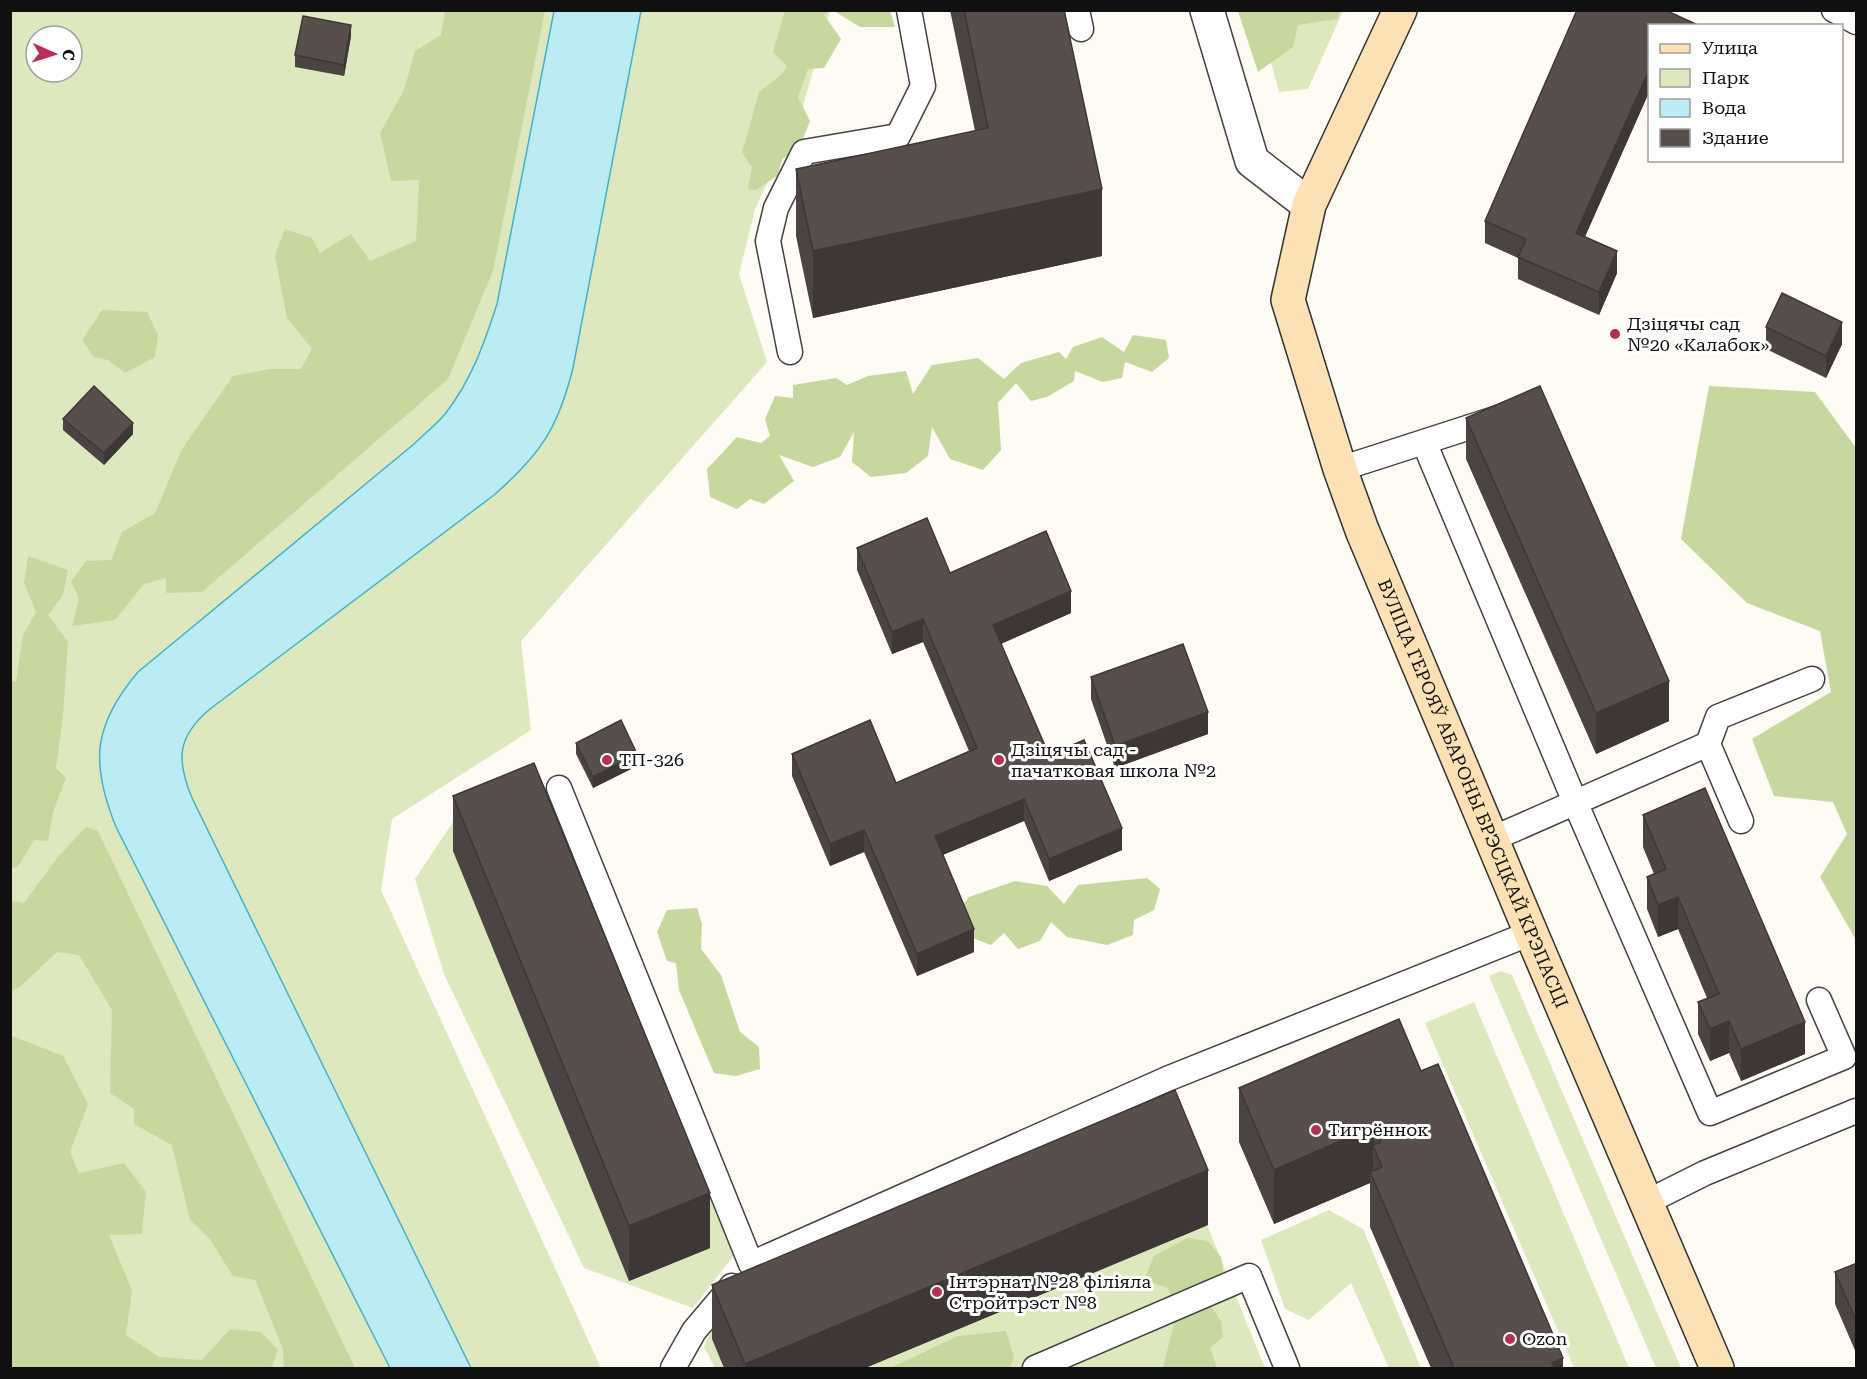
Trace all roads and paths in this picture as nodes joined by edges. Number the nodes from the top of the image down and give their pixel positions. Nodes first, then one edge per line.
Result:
1 (909, 10) edge
2 (1207, 10) edge
3 (1400, 10) edge
4 (1834, 10) edge
5 (1857, 22) edge
6 (1309, 205) junction
7 (790, 352) dead end
8 (1514, 413) edge
9 (1424, 442) junction
10 (1340, 469) junction
11 (1812, 678) dead end
12 (1708, 744) junction
13 (559, 788) dead end
14 (1575, 802) junction
15 (1741, 821) dead end
16 (1492, 839) junction
17 (1531, 933) junction
18 (1819, 1000) dead end
19 (1857, 1111) edge
20 (1647, 1202) junction
21 (751, 1264) junction
22 (673, 1368) edge
23 (1035, 1368) edge
24 (1287, 1368) edge
25 (1718, 1368) edge

1 - 7 lane
2 - 6 street
3 - 6 main road, ВУЛІЦА ГЕРОЯЎ АБАРОНЫ БРЭСЦКАЙ КРЭПАСЦІ
4 - 5 lane
6 - 10 main road, ВУЛІЦА ГЕРОЯЎ АБАРОНЫ БРЭСЦКАЙ КРЭПАСЦІ
8 - 9 lane
9 - 10 lane
9 - 14 lane
10 - 16 main road, ВУЛІЦА ГЕРОЯЎ АБАРОНЫ БРЭСЦКАЙ КРЭПАСЦІ
11 - 12 lane
12 - 14 lane
12 - 15 lane
13 - 21 lane
14 - 16 lane
14 - 18 lane
16 - 17 main road, ВУЛІЦА ГЕРОЯЎ АБАРОНЫ БРЭСЦКАЙ КРЭПАСЦІ
17 - 20 main road, ВУЛІЦА ГЕРОЯЎ АБАРОНЫ БРЭСЦКАЙ КРЭПАСЦІ
17 - 21 lane
19 - 20 lane
20 - 25 main road, ВУЛІЦА ГЕРОЯЎ АБАРОНЫ БРЭСЦКАЙ КРЭПАСЦІ
21 - 22 lane
23 - 24 lane

